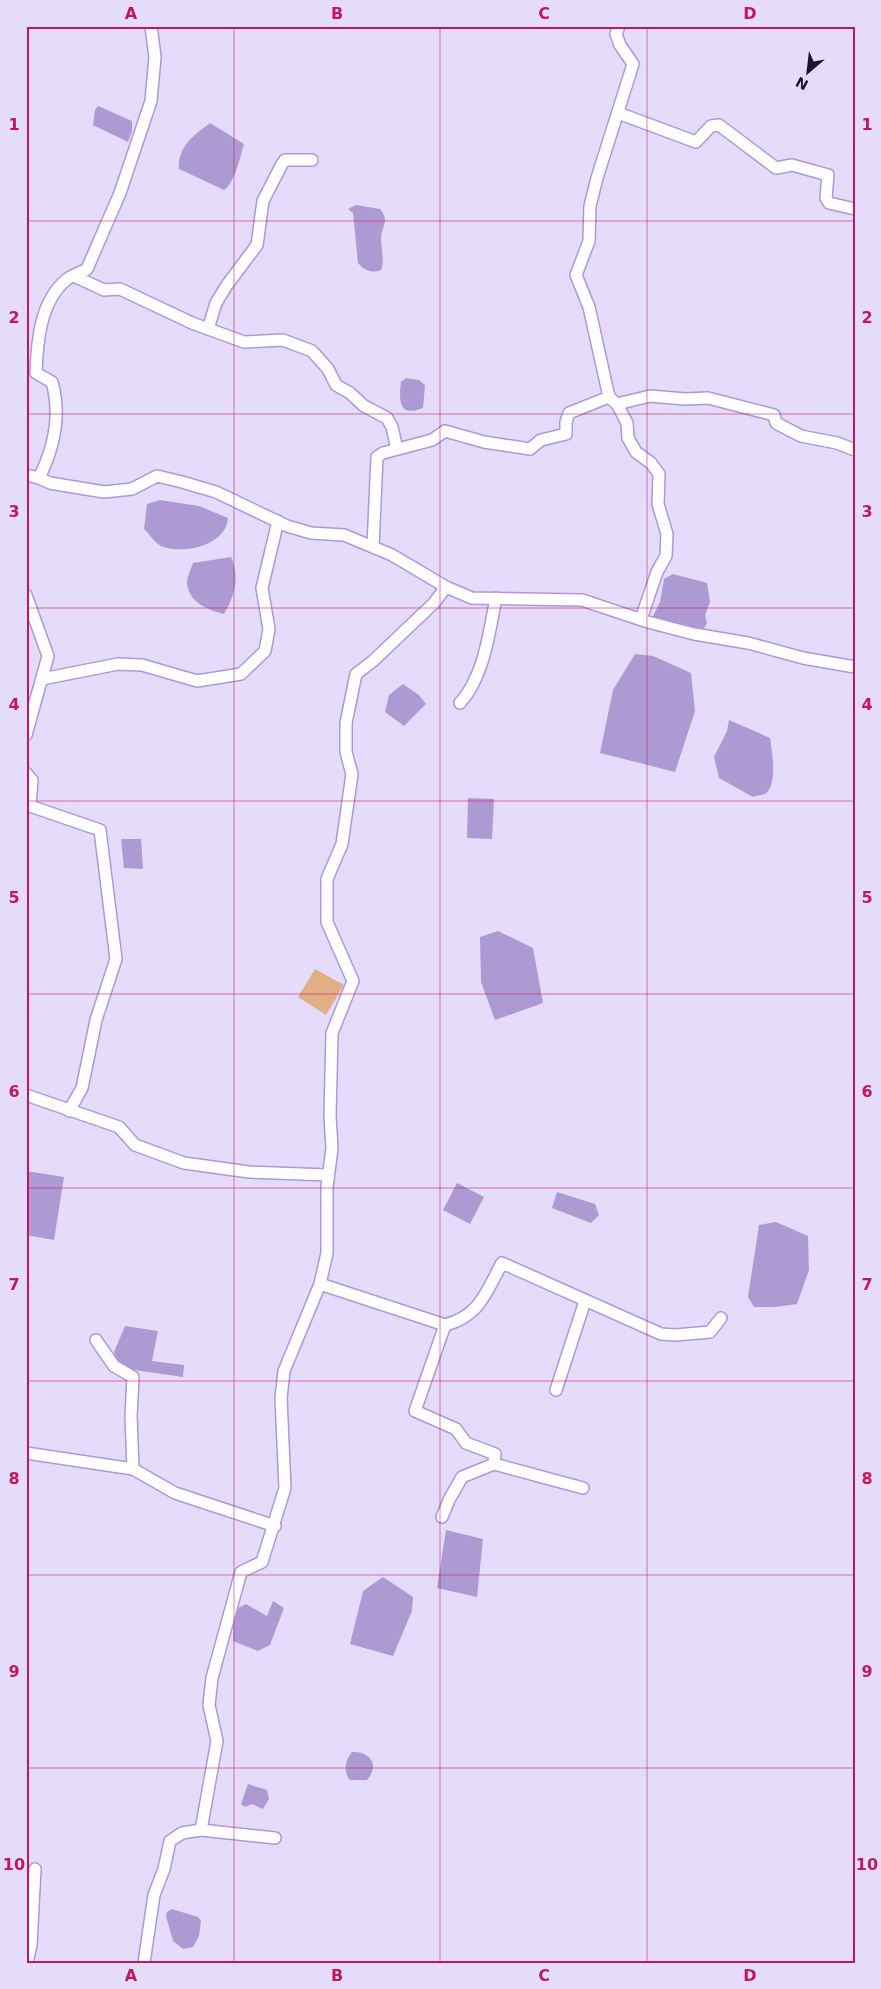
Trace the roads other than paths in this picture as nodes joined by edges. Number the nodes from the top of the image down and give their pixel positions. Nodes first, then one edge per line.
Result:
1 (151, 26) edge
2 (619, 26) edge
3 (618, 113) junction
4 (312, 160) dead end
5 (855, 209) edge
6 (74, 276) junction
7 (208, 329) junction
8 (613, 401) junction
9 (397, 449) junction
10 (855, 450) edge
11 (26, 475) edge
12 (39, 478) junction
13 (278, 521) junction
14 (373, 547) junction
15 (446, 587) junction
16 (26, 595) edge
17 (496, 598) junction
18 (641, 619) junction
19 (855, 667) edge
20 (42, 679) junction
21 (460, 703) dead end
22 (26, 735) edge
23 (26, 773) edge
24 (26, 1095) edge
25 (69, 1112) junction
26 (328, 1174) junction
27 (320, 1284) junction
28 (585, 1301) junction
29 (722, 1318) dead end
30 (445, 1325) junction
31 (96, 1340) dead end
32 (556, 1390) dead end
33 (26, 1453) edge
34 (494, 1464) junction
35 (133, 1469) junction
36 (582, 1488) dead end
37 (442, 1517) dead end
38 (275, 1526) junction
39 (201, 1830) junction
40 (275, 1838) dead end
41 (35, 1869) dead end
42 (27, 1963) edge
43 (144, 1963) edge

1 - 6 street
2 - 3 street
3 - 5 street
3 - 8 street
4 - 7 street
6 - 7 street
6 - 12 street
7 - 9 street
8 - 9 street
8 - 10 street
8 - 18 street
9 - 14 street
11 - 12 street
12 - 13 street
13 - 14 street
13 - 20 street
14 - 15 street
15 - 17 street
15 - 26 street
16 - 20 street
17 - 18 street
17 - 21 street
18 - 19 street
20 - 22 street
23 - 25 street
24 - 25 street
25 - 26 street
26 - 27 street
27 - 30 street
27 - 38 street
28 - 29 street
28 - 30 street
28 - 32 street
30 - 34 street
31 - 35 street
33 - 35 street
34 - 36 street
34 - 37 street
35 - 38 street
38 - 39 street
39 - 40 street
39 - 43 street
41 - 42 street

